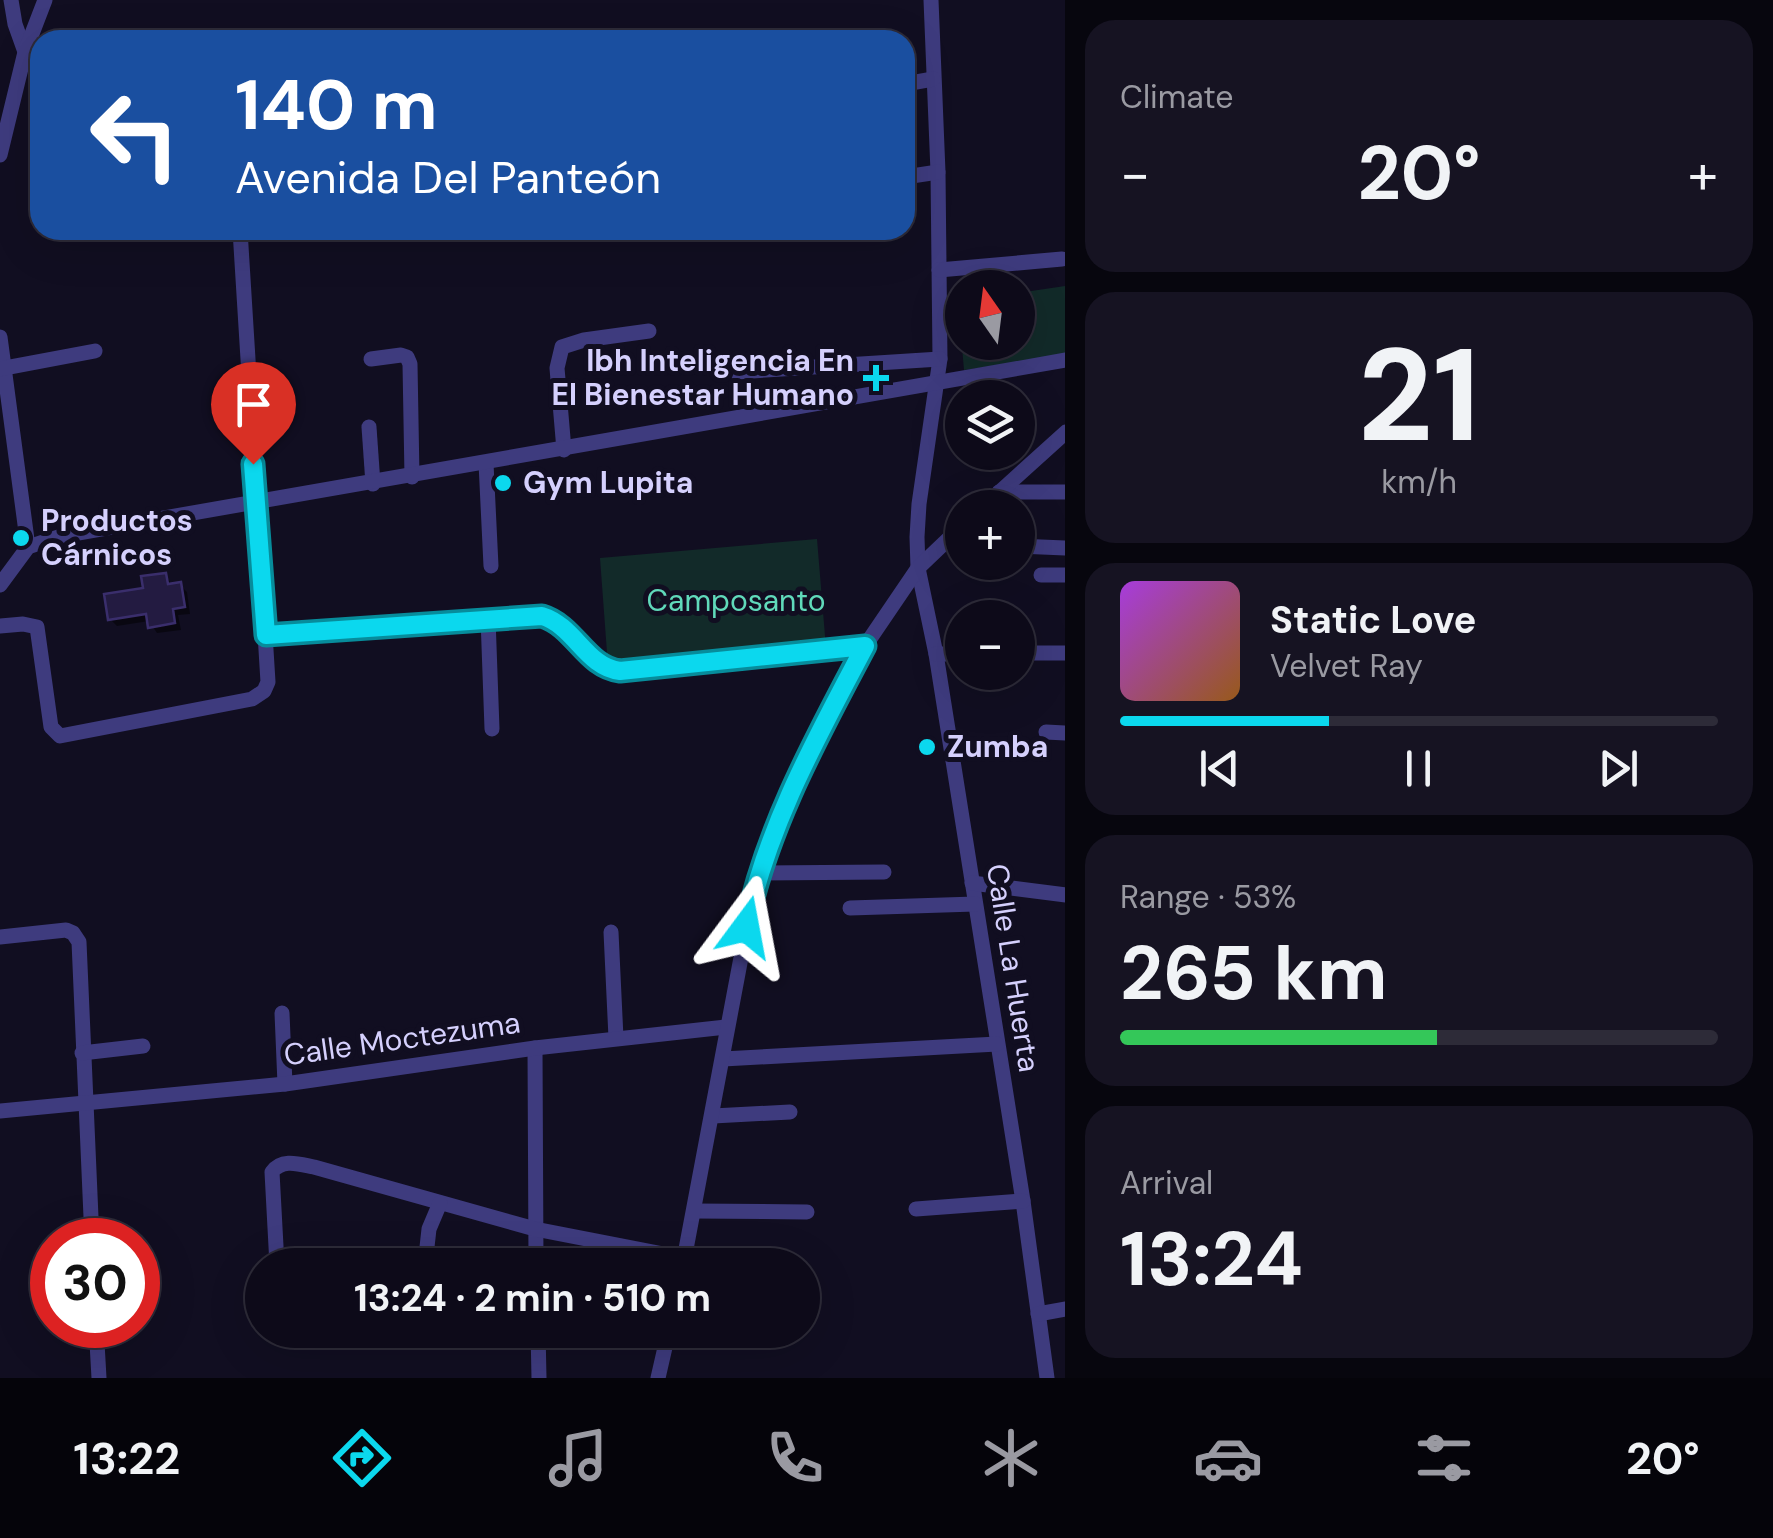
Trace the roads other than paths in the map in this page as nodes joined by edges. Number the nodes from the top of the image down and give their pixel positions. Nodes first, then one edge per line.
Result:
1 (10, 0) edge
2 (45, 0) edge
3 (930, 0) edge
4 (33, 30) edge
5 (30, 39) edge
6 (25, 52) junction
7 (932, 79) junction
8 (915, 82) edge
9 (0, 156) edge
10 (938, 172) junction
11 (915, 175) edge
12 (241, 240) edge
13 (1062, 259) dead end
14 (939, 270) junction
15 (650, 330) dead end
16 (0, 336) edge
17 (95, 351) dead end
18 (372, 358) dead end
19 (940, 359) junction
20 (1065, 360) edge
21 (1, 368) edge
22 (736, 372) dead end
23 (938, 384) junction
24 (369, 427) dead end
25 (1065, 433) edge
26 (564, 450) junction
27 (486, 464) junction
28 (412, 477) junction
29 (372, 484) junction
30 (1001, 490) edge
31 (1035, 492) edge
32 (1065, 492) edge
33 (255, 503) junction
34 (945, 541) edge
35 (1035, 547) edge
36 (1065, 548) edge
37 (23, 553) junction
38 (0, 557) edge
39 (492, 566) dead end
40 (918, 568) junction
41 (1041, 575) dead end
42 (1065, 576) edge
43 (0, 585) edge
44 (488, 618) junction
45 (0, 626) edge
46 (266, 635) junction
47 (865, 646) junction
48 (1065, 653) edge
49 (936, 654) junction
50 (945, 654) edge
51 (1035, 654) edge
52 (492, 729) dead end
53 (1046, 732) dead end
54 (1065, 733) edge
55 (884, 872) dead end
56 (759, 873) junction
57 (972, 883) junction
58 (1065, 895) edge
59 (975, 904) junction
60 (850, 908) dead end
61 (611, 932) dead end
62 (0, 937) edge
63 (282, 1013) dead end
64 (726, 1027) junction
65 (616, 1038) junction
66 (997, 1044) junction
67 (144, 1046) dead end
68 (535, 1048) junction
69 (82, 1053) junction
70 (723, 1059) junction
71 (285, 1084) junction
72 (86, 1102) junction
73 (0, 1110) edge
74 (790, 1112) dead end
75 (713, 1116) junction
76 (1023, 1202) junction
77 (440, 1203) junction
78 (916, 1210) dead end
79 (694, 1211) junction
80 (807, 1212) dead end
81 (91, 1218) edge
82 (536, 1229) junction
83 (276, 1248) edge
84 (427, 1248) edge
85 (536, 1248) edge
86 (621, 1248) edge
87 (686, 1248) edge
88 (1065, 1309) edge
89 (1038, 1314) junction
90 (97, 1348) edge
91 (539, 1348) edge
92 (665, 1348) edge
93 (98, 1378) edge
94 (540, 1378) edge
95 (658, 1378) edge
96 (1047, 1378) edge

1 - 6 street
2 - 4 street
3 - 7 street, Calle La Huerta
5 - 6 street
6 - 9 street
7 - 8 street
7 - 10 street, Calle La Huerta
10 - 11 street
10 - 14 street, Calle La Huerta
12 - 33 street
13 - 14 street
14 - 19 street, Calle La Huerta
15 - 26 street
16 - 21 street
17 - 21 street
18 - 28 street
19 - 22 street
19 - 23 street, Calle La Huerta
20 - 23 street
21 - 37 street
23 - 26 street
23 - 40 street, Calle La Huerta
24 - 29 street
25 - 30 street
26 - 27 street
27 - 28 street
27 - 39 street
28 - 29 street
29 - 33 street
31 - 32 street
33 - 37 street
33 - 46 street
34 - 40 street
35 - 36 street
37 - 38 street
37 - 43 street
40 - 47 street
40 - 49 street, Calle La Huerta
41 - 42 street
44 - 46 street
44 - 47 street
44 - 52 street
45 - 46 street
47 - 56 street
48 - 51 street
49 - 50 street
49 - 57 street, Calle La Huerta
53 - 54 street
55 - 56 street
56 - 64 street
57 - 58 street
57 - 59 street, Calle La Huerta
59 - 60 street
59 - 66 street, Calle La Huerta
61 - 65 street
62 - 69 street
63 - 71 street
64 - 65 street, Calle Moctezuma
64 - 70 street
65 - 68 street, Calle Moctezuma
66 - 70 street
66 - 76 street, Calle La Huerta
67 - 69 street
68 - 71 street, Calle Moctezuma
68 - 82 street
69 - 72 street
70 - 75 street
71 - 72 street, Calle Moctezuma
72 - 73 street, Calle Moctezuma
72 - 81 street
74 - 75 street
75 - 79 street
76 - 78 street
76 - 89 street, Calle La Huerta
77 - 82 street
77 - 83 street
77 - 84 street
79 - 80 street
79 - 87 street
82 - 85 street
82 - 86 street
88 - 89 street
89 - 96 street, Calle La Huerta
90 - 93 street
91 - 94 street
92 - 95 street

